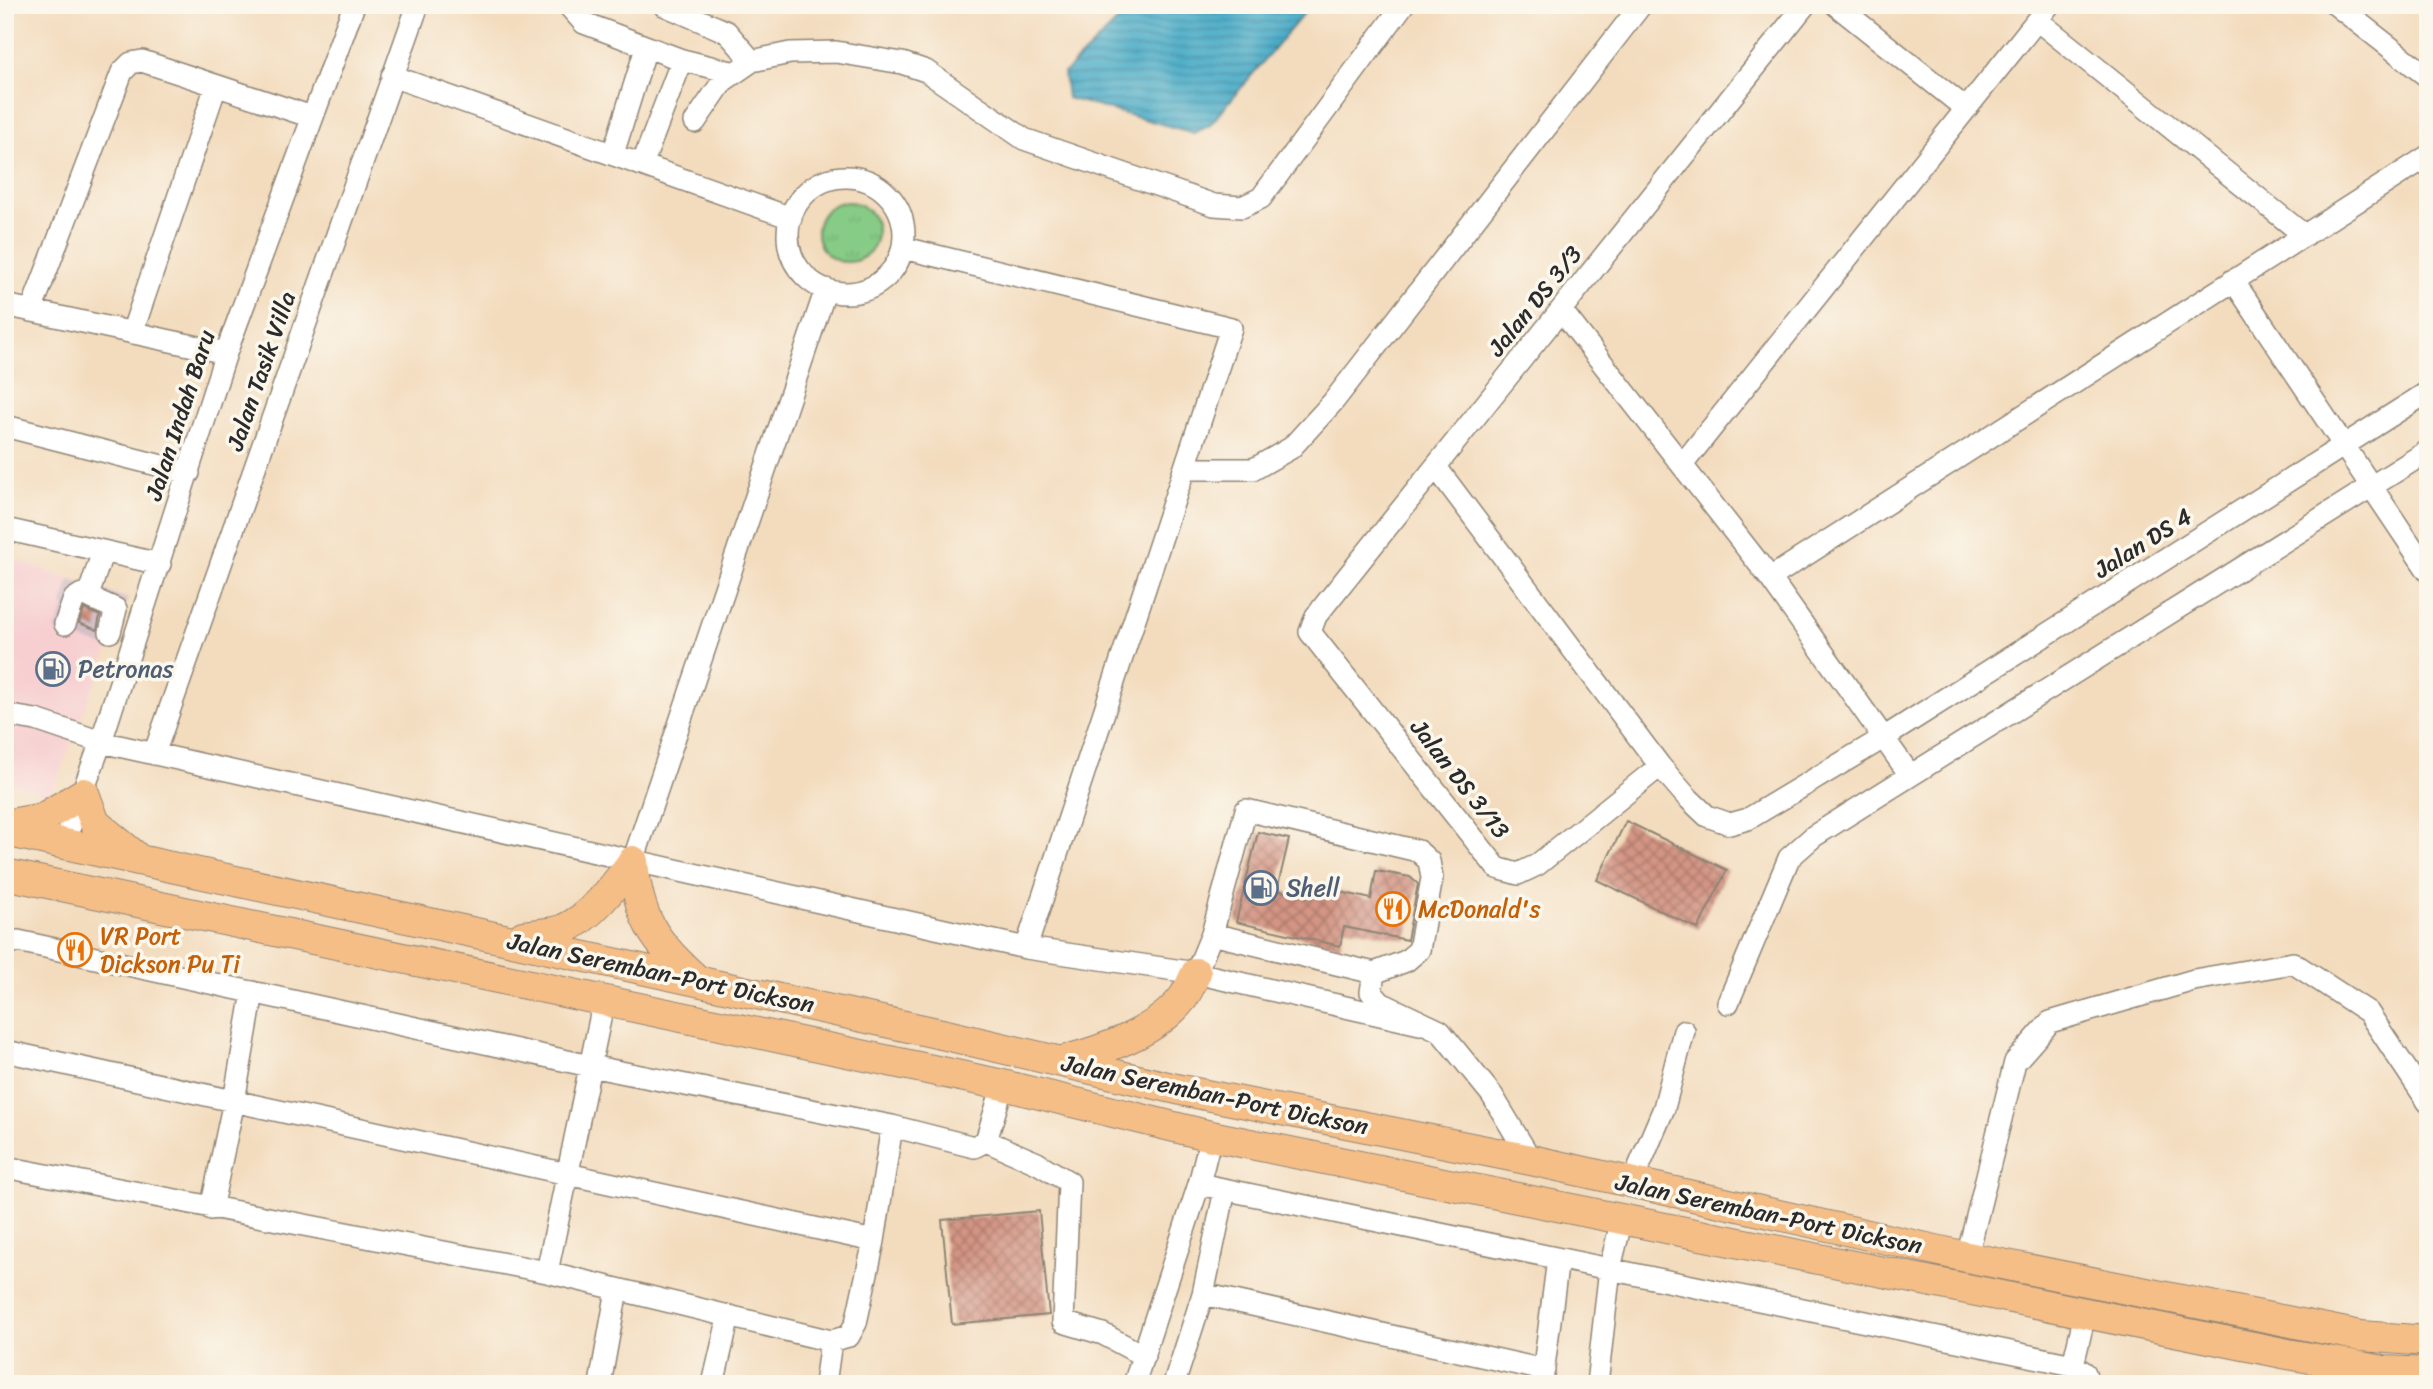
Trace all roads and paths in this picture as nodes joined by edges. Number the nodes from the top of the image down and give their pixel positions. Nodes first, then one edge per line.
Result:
1 (354, 5) edge
2 (418, 5) edge
3 (568, 5) edge
4 (664, 5) edge
5 (1403, 5) edge
6 (1641, 5) edge
7 (1805, 5) edge
8 (1836, 5) edge
9 (2336, 5) edge
10 (2043, 13) edge
11 (646, 48) junction
12 (682, 60) junction
13 (743, 67) junction
14 (393, 76) junction
15 (2428, 77) edge
16 (216, 86) junction
17 (1965, 108) junction
18 (312, 117) junction
19 (695, 122) dead end
20 (613, 154) junction
21 (2428, 156) edge
22 (642, 165) junction
23 (790, 218) junction
24 (2305, 235) junction
25 (904, 247) junction
26 (2233, 280) junction
27 (826, 289) junction
28 (5, 305) edge
29 (1561, 310) junction
30 (32, 311) junction
31 (132, 333) junction
32 (226, 353) junction
33 (2428, 392) edge
34 (5, 426) edge
35 (2344, 446) junction
36 (2428, 450) edge
37 (1682, 465) junction
38 (1436, 467) junction
39 (1185, 469) junction
40 (189, 473) junction
41 (2371, 486) junction
42 (5, 529) edge
43 (103, 551) junction
44 (160, 564) junction
45 (2428, 571) edge
46 (1770, 578) junction
47 (88, 596) junction
48 (65, 624) dead end
49 (110, 632) dead end
50 (1310, 632) joint
51 (5, 715) edge
52 (1885, 737) junction
53 (102, 742) junction
54 (154, 754) junction
55 (1660, 766) junction
56 (1910, 775) junction
57 (84, 793) junction
58 (5, 825) edge
59 (5, 831) edge
60 (64, 843) junction
61 (633, 860) junction
62 (144, 861) junction
63 (5, 865) edge
64 (5, 874) edge
65 (109, 898) junction
66 (1212, 934) junction
67 (504, 939) junction
68 (5, 944) edge
69 (1026, 948) junction
70 (562, 952) junction
71 (649, 971) junction
72 (1196, 973) junction
73 (1374, 973) junction
74 (698, 981) junction
75 (253, 992) junction
76 (604, 1000) junction
77 (1728, 1003) dead end
78 (1420, 1024) junction
79 (1684, 1031) dead end
80 (5, 1051) edge
81 (1059, 1062) junction
82 (590, 1066) junction
83 (1003, 1085) junction
84 (1181, 1090) junction
85 (234, 1101) junction
86 (2428, 1102) edge
87 (1244, 1103) junction
88 (892, 1125) junction
89 (1211, 1136) junction
90 (986, 1141) junction
91 (1531, 1160) junction
92 (5, 1167) edge
93 (568, 1174) junction
94 (1597, 1177) junction
95 (1632, 1183) junction
96 (1199, 1184) junction
97 (1667, 1189) junction
98 (1225, 1190) junction
99 (211, 1209) junction
100 (1622, 1219) junction
101 (874, 1241) junction
102 (1968, 1257) junction
103 (1558, 1259) junction
104 (1610, 1268) junction
105 (547, 1272) junction
106 (617, 1290) junction
107 (1203, 1294) junction
108 (2085, 1314) junction
109 (729, 1316) junction
110 (831, 1341) junction
111 (2428, 1341) edge
112 (1144, 1356) junction
113 (2073, 1365) junction
114 (2428, 1373) edge
115 (1543, 1377) edge
116 (600, 1384) edge
117 (713, 1384) edge
118 (825, 1384) edge
119 (1134, 1384) edge
120 (1174, 1384) edge
121 (1597, 1384) edge
122 (2088, 1384) edge

1 - 18 street, Jalan Indah Baru
2 - 14 street, Jalan Tasik Villa
3 - 11 street
4 - 13 street
5 - 13 street
6 - 39 street
7 - 29 street, Jalan DS 3/3
8 - 17 street
9 - 15 street
10 - 17 street
10 - 24 street
11 - 12 street
11 - 20 street
12 - 13 street
12 - 22 street
13 - 19 street
14 - 20 street
14 - 54 street, Jalan Tasik Villa
16 - 18 street
16 - 30 street
16 - 31 street
17 - 37 street
18 - 32 street, Jalan Indah Baru
20 - 22 street
21 - 24 street
22 - 23 street
23 - 25 street
23 - 27 street
24 - 26 street
25 - 27 street
25 - 39 street
26 - 35 street
26 - 46 street
27 - 61 street
28 - 30 street
29 - 37 street
29 - 38 street, Jalan DS 3/3
30 - 31 street
31 - 32 street
32 - 40 street, Jalan Indah Baru
33 - 35 street, Jalan DS 4
34 - 40 street
35 - 41 street
35 - 52 street, Jalan DS 4
36 - 41 street
37 - 46 street
38 - 50 street, Jalan DS 3/3
38 - 55 street, Jalan DS 4
39 - 69 street
40 - 44 street, Jalan Indah Baru
41 - 45 street
41 - 56 street
42 - 43 street
43 - 44 street
43 - 47 street
44 - 53 street, Jalan Indah Baru
46 - 52 street
47 - 48 street
47 - 49 street
50 - 55 street, Jalan DS 3/13
51 - 53 street
52 - 55 street, Jalan DS 4
52 - 56 street
53 - 54 street
53 - 57 street, Jalan Indah Baru
54 - 61 street
56 - 77 street
57 - 58 highway
57 - 60 street, Jalan Indah Baru
57 - 62 highway
59 - 60 highway, Jalan Seremban-Port Dickson
60 - 62 highway, Jalan Seremban-Port Dickson
60 - 63 highway
60 - 65 highway
61 - 67 highway
61 - 69 street
61 - 74 highway
62 - 67 highway, Jalan Seremban-Port Dickson
64 - 65 highway, Jalan Seremban-Port Dickson
65 - 76 highway, Jalan Seremban-Port Dickson
66 - 72 street
66 - 73 street
66 - 73 street
67 - 70 highway, Jalan Seremban-Port Dickson
68 - 75 street
69 - 72 street
70 - 71 highway, Jalan Seremban-Port Dickson
70 - 76 highway
71 - 74 highway, Jalan Seremban-Port Dickson
71 - 76 highway
72 - 78 street
72 - 81 highway
73 - 78 street
74 - 81 highway, Jalan Seremban-Port Dickson
75 - 82 street
75 - 85 street
76 - 82 street
76 - 83 highway, Jalan Seremban-Port Dickson
78 - 91 street
79 - 95 street
80 - 85 street
81 - 84 highway, Jalan Seremban-Port Dickson
82 - 88 street
82 - 93 street
83 - 89 highway, Jalan Seremban-Port Dickson
83 - 90 street
84 - 87 highway, Jalan Seremban-Port Dickson
84 - 89 highway
85 - 93 street
85 - 99 street
86 - 102 street
87 - 89 highway
87 - 91 highway, Jalan Seremban-Port Dickson
88 - 90 street
88 - 101 street
89 - 96 street
89 - 100 highway, Jalan Seremban-Port Dickson
90 - 112 street
91 - 94 highway, Jalan Seremban-Port Dickson
92 - 99 street
93 - 101 street
93 - 105 street
94 - 95 highway, Jalan Seremban-Port Dickson
94 - 100 highway
95 - 97 highway, Jalan Seremban-Port Dickson
96 - 98 street
96 - 112 street
97 - 100 highway
97 - 102 highway, Jalan Seremban-Port Dickson
98 - 103 street
98 - 107 street
99 - 105 street
100 - 104 street
100 - 108 highway, Jalan Seremban-Port Dickson
101 - 110 street
102 - 111 highway, Jalan Seremban-Port Dickson
103 - 104 street
103 - 115 street
104 - 113 street
104 - 121 street
105 - 106 street
106 - 109 street
106 - 116 street
107 - 115 street
107 - 120 street
108 - 113 street
108 - 114 highway, Jalan Seremban-Port Dickson
109 - 110 street
109 - 117 street
110 - 118 street
112 - 119 street
113 - 122 street

